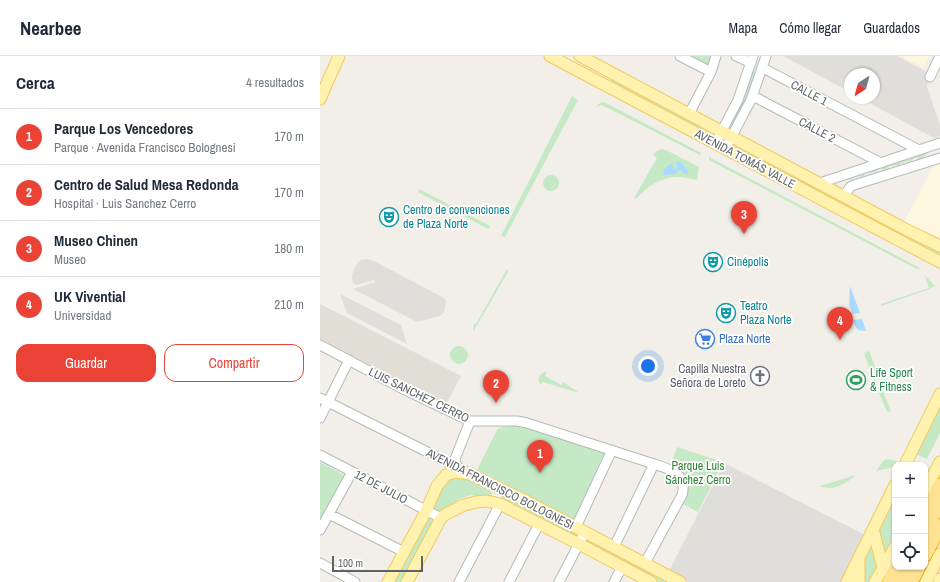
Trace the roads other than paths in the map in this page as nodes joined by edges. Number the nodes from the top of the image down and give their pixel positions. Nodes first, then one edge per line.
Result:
1 (339, 56) edge
2 (550, 56) edge
3 (580, 56) edge
4 (680, 56) edge
5 (716, 56) edge
6 (736, 56) edge
7 (766, 56) edge
8 (940, 56) edge
9 (752, 60) edge
10 (763, 68) junction
11 (711, 72) junction
12 (930, 77) dead end
13 (753, 96) junction
14 (320, 99) edge
15 (689, 114) junction
16 (722, 131) junction
17 (732, 136) junction
18 (715, 144) junction
19 (940, 144) edge
20 (725, 149) junction
21 (919, 150) junction
22 (940, 158) edge
23 (881, 163) junction
24 (820, 183) junction
25 (844, 196) junction
26 (940, 246) edge
27 (925, 254) junction
28 (940, 262) edge
29 (940, 268) edge
30 (320, 345) edge
31 (349, 360) junction
32 (940, 394) edge
33 (324, 400) edge
34 (320, 418) edge
35 (470, 421) junction
36 (612, 450) junction
37 (320, 455) edge
38 (906, 462) edge
39 (940, 462) edge
40 (654, 464) junction
41 (457, 468) junction
42 (352, 472) junction
43 (470, 474) junction
44 (492, 484) junction
45 (928, 484) edge
46 (940, 485) edge
47 (892, 491) edge
48 (487, 501) junction
49 (940, 503) edge
50 (500, 504) junction
51 (928, 508) edge
52 (426, 511) junction
53 (329, 514) junction
54 (441, 518) junction
55 (539, 524) junction
56 (928, 526) edge
57 (940, 526) edge
58 (580, 529) junction
59 (873, 529) junction
60 (320, 530) edge
61 (579, 544) junction
62 (614, 547) junction
63 (928, 549) edge
64 (404, 552) junction
65 (892, 553) edge
66 (940, 554) edge
67 (859, 557) junction
68 (320, 563) edge
69 (645, 563) junction
70 (622, 567) junction
71 (884, 568) junction
72 (895, 570) edge
73 (906, 570) edge
74 (917, 570) edge
75 (940, 579) edge
76 (355, 582) edge
77 (388, 582) edge
78 (407, 582) edge
79 (459, 582) edge
80 (509, 582) edge
81 (559, 582) edge
82 (614, 582) edge
83 (651, 582) edge
84 (680, 582) edge
85 (847, 582) edge
86 (859, 582) edge
87 (875, 582) edge
88 (889, 582) edge
89 (900, 582) edge
90 (911, 582) edge
91 (926, 582) edge
92 (938, 582) edge

1 - 14 main road
2 - 18 main road, AVENIDA TOMÁS VALLE
3 - 15 main road, AVENIDA TOMÁS VALLE
4 - 11 street
5 - 11 street
6 - 9 street
7 - 10 street
8 - 12 street
9 - 16 street
10 - 13 street
10 - 21 street, CALLE 1
11 - 15 street
13 - 17 street
13 - 23 street, CALLE 2
15 - 16 main road, AVENIDA TOMÁS VALLE
16 - 17 main road, AVENIDA TOMÁS VALLE
16 - 18 street
17 - 20 street
17 - 24 main road, AVENIDA TOMÁS VALLE
18 - 20 main road, AVENIDA TOMÁS VALLE
19 - 21 street
20 - 27 main road, AVENIDA TOMÁS VALLE
21 - 23 street
22 - 25 street
23 - 24 street
24 - 25 main road, AVENIDA TOMÁS VALLE
25 - 26 main road, AVENIDA TOMÁS VALLE
27 - 28 main road, AVENIDA TOMÁS VALLE
27 - 29 main road
30 - 31 street, LUIS SANCHEZ CERRO
31 - 33 street
31 - 35 street, LUIS SANCHEZ CERRO
32 - 38 main road
33 - 34 street
33 - 41 street, AVENIDA FRANCISCO BOLOGNESI
35 - 36 street, LUIS SANCHEZ CERRO
35 - 41 street
36 - 40 street, LUIS SANCHEZ CERRO
36 - 58 street
37 - 42 street, 12 DE JULIO
39 - 45 main road
40 - 62 street
40 - 69 street, LUIS SANCHEZ CERRO
41 - 43 street, AVENIDA FRANCISCO BOLOGNESI
42 - 52 street, 12 DE JULIO
42 - 53 street
43 - 44 main road, AVENIDA FRANCISCO BOLOGNESI
43 - 52 main road
44 - 48 main road
44 - 58 main road, AVENIDA FRANCISCO BOLOGNESI
46 - 51 highway
47 - 59 main road
48 - 50 main road, AVENIDA FRANCISCO BOLOGNESI
48 - 54 main road
49 - 56 highway
50 - 55 main road, AVENIDA FRANCISCO BOLOGNESI
50 - 79 street
52 - 54 street, 12 DE JULIO
52 - 64 main road
53 - 60 street
53 - 64 street
54 - 78 main road
55 - 61 main road, AVENIDA FRANCISCO BOLOGNESI
55 - 80 street
57 - 63 highway
58 - 61 street
58 - 62 main road, AVENIDA FRANCISCO BOLOGNESI
59 - 67 main road
59 - 71 main road
61 - 70 main road, AVENIDA FRANCISCO BOLOGNESI
61 - 81 street
62 - 69 main road, AVENIDA FRANCISCO BOLOGNESI
64 - 77 main road
65 - 71 main road
66 - 91 main road
67 - 85 main road
67 - 86 main road
68 - 76 street
69 - 84 main road, AVENIDA FRANCISCO BOLOGNESI
70 - 82 street
70 - 83 main road, AVENIDA FRANCISCO BOLOGNESI
71 - 87 main road
72 - 88 highway
73 - 89 highway
74 - 90 highway
75 - 92 main road

